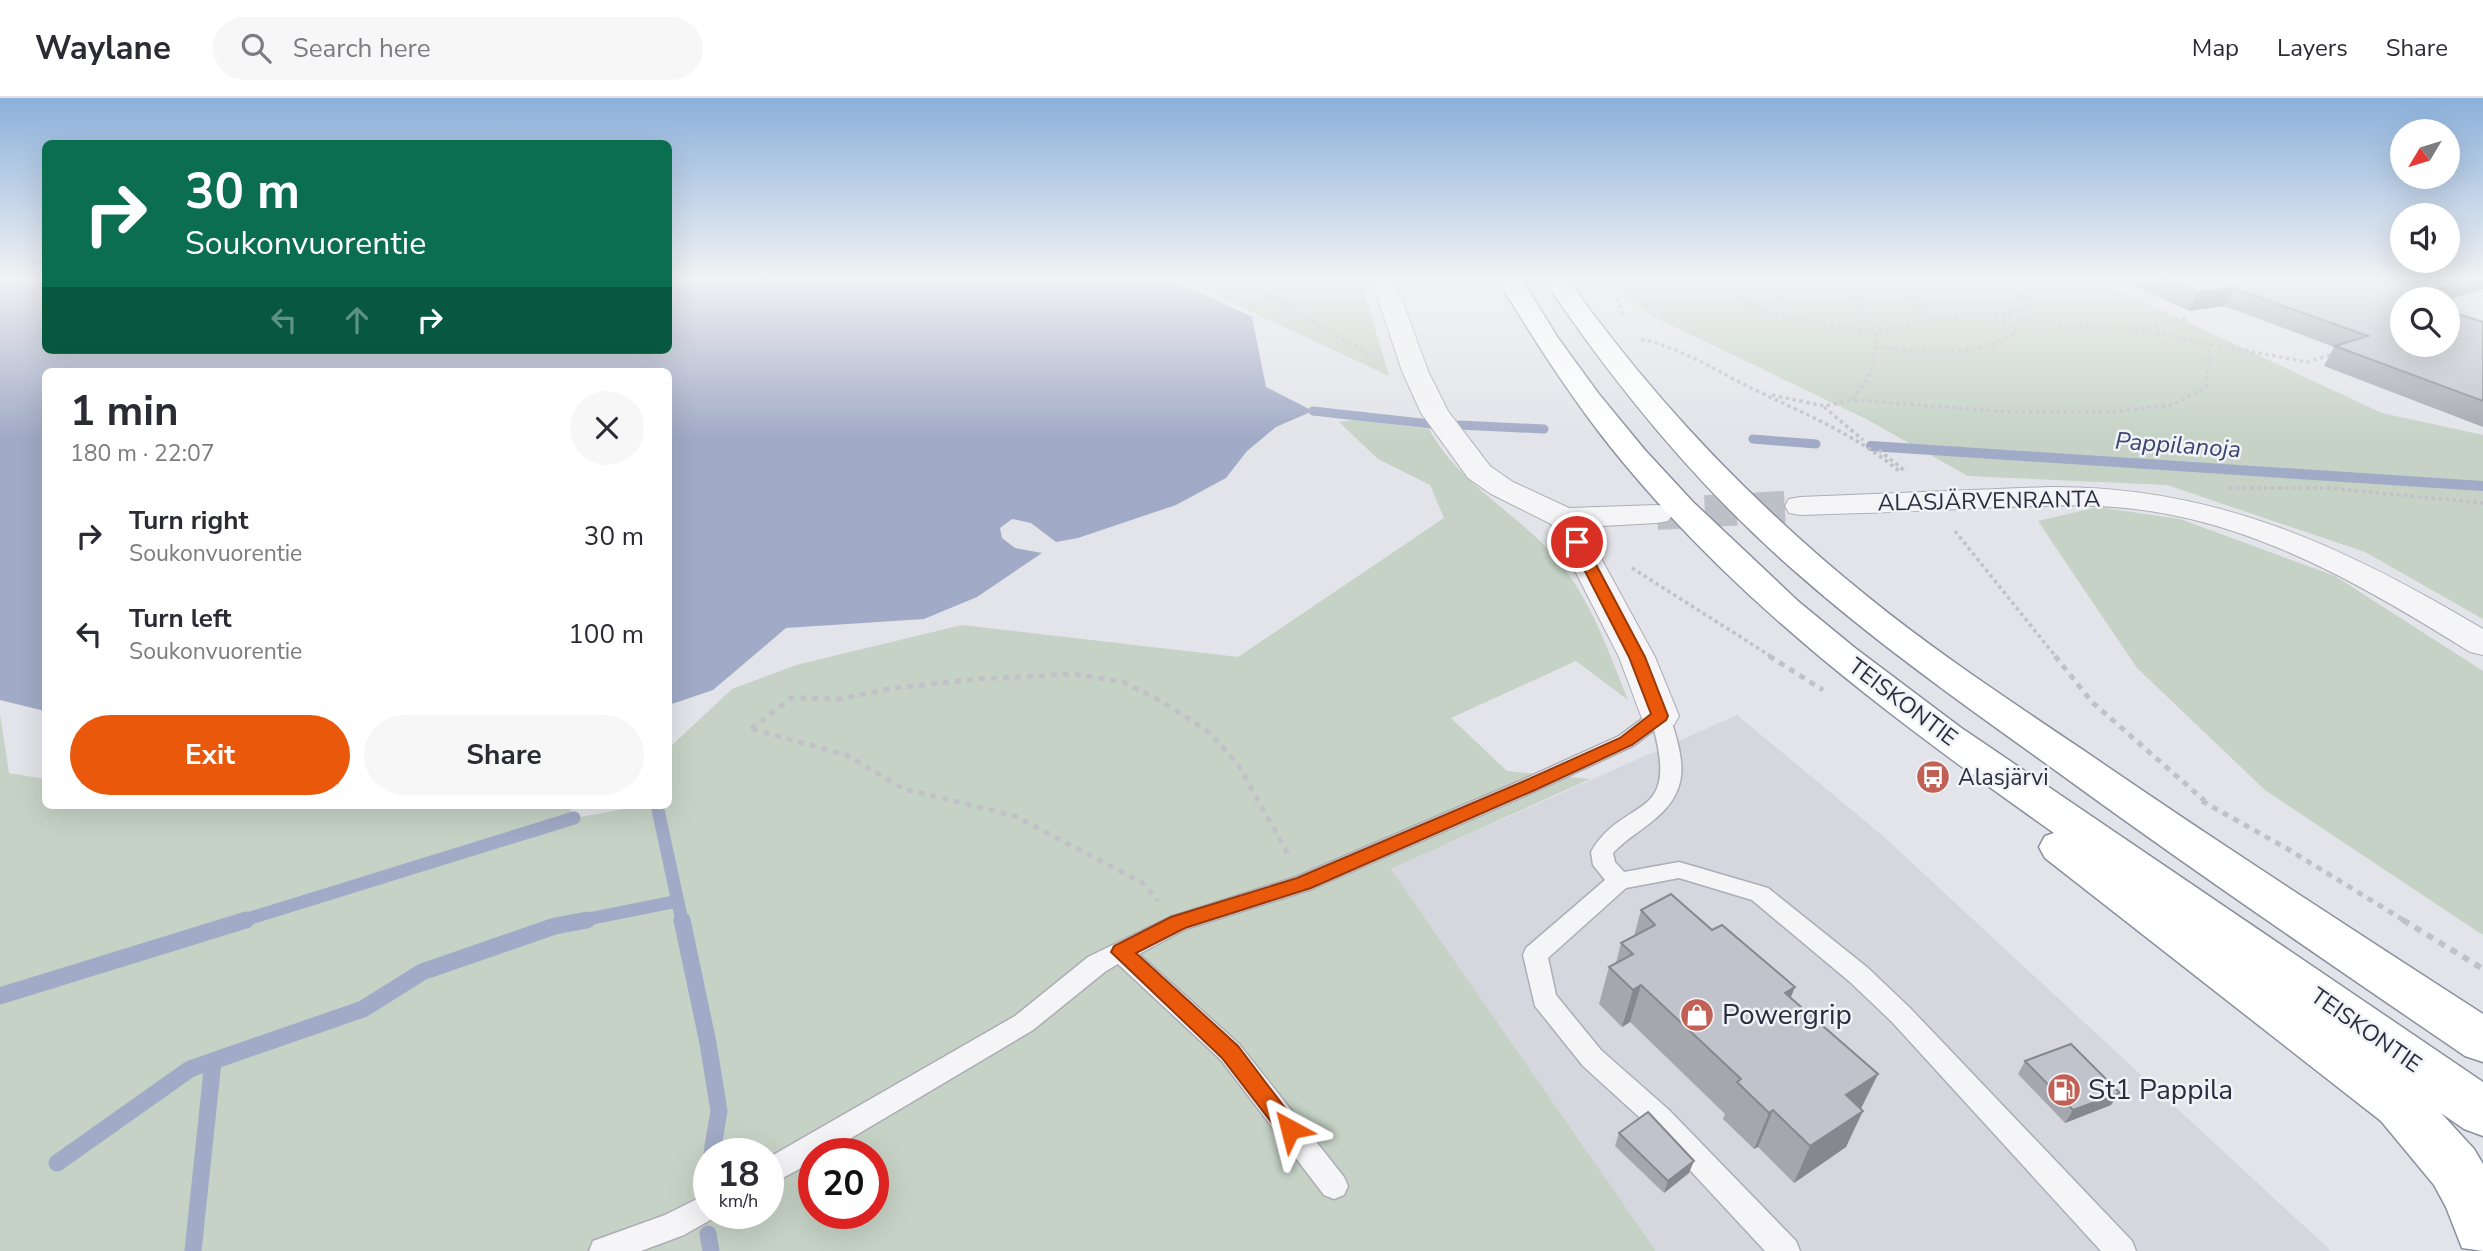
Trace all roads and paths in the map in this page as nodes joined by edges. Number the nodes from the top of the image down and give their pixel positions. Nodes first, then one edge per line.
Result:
1 (1330, 332) edge
2 (1401, 332) edge
3 (1542, 332) edge
4 (1590, 332) edge
5 (1876, 332) edge
6 (2016, 332) edge
7 (2147, 332) edge
8 (1631, 337) dead end
9 (2210, 343) junction
10 (1874, 347) junction
11 (2344, 351) edge
12 (1415, 371) junction
13 (1768, 395) junction
14 (1853, 400) junction
15 (1824, 407) junction
16 (1882, 451) dead end
17 (1932, 501) junction
18 (1800, 506) tunnel mouth
19 (1657, 514) tunnel mouth
20 (1564, 518) junction
21 (1620, 561) dead end
22 (2483, 644) edge
23 (1828, 693) dead end
24 (1898, 701) junction
25 (1660, 716) junction
26 (2187, 794) dead end
27 (2211, 806) junction
28 (1619, 881) junction
29 (1304, 883) junction
30 (1178, 923) junction
31 (1121, 952) junction
32 (2483, 969) edge
33 (2483, 1041) edge
34 (2483, 1112) edge
35 (784, 1164) edge
36 (1334, 1186) dead end
37 (693, 1214) edge
38 (2483, 1229) edge
39 (604, 1251) edge
40 (1785, 1251) edge
41 (2121, 1251) edge

1 - 12 path
2 - 12 street
3 - 24 highway, TEISKONTIE
4 - 33 highway
5 - 10 path
6 - 10 path
7 - 9 path
8 - 13 path
9 - 11 path
9 - 14 path
10 - 14 path
12 - 20 street
13 - 15 path
13 - 17 path
14 - 15 path
15 - 16 path
17 - 18 street, ALASJÄRVENRANTA
17 - 22 street, ALASJÄRVENRANTA
17 - 27 path
19 - 20 street
20 - 25 street
21 - 23 path
24 - 34 highway, TEISKONTIE
24 - 38 highway
25 - 28 lane
25 - 29 lane
26 - 27 path
27 - 32 path
28 - 40 lane
28 - 41 lane
29 - 30 lane
29 - 30 path
30 - 31 lane
31 - 35 lane
31 - 36 lane
37 - 39 lane

